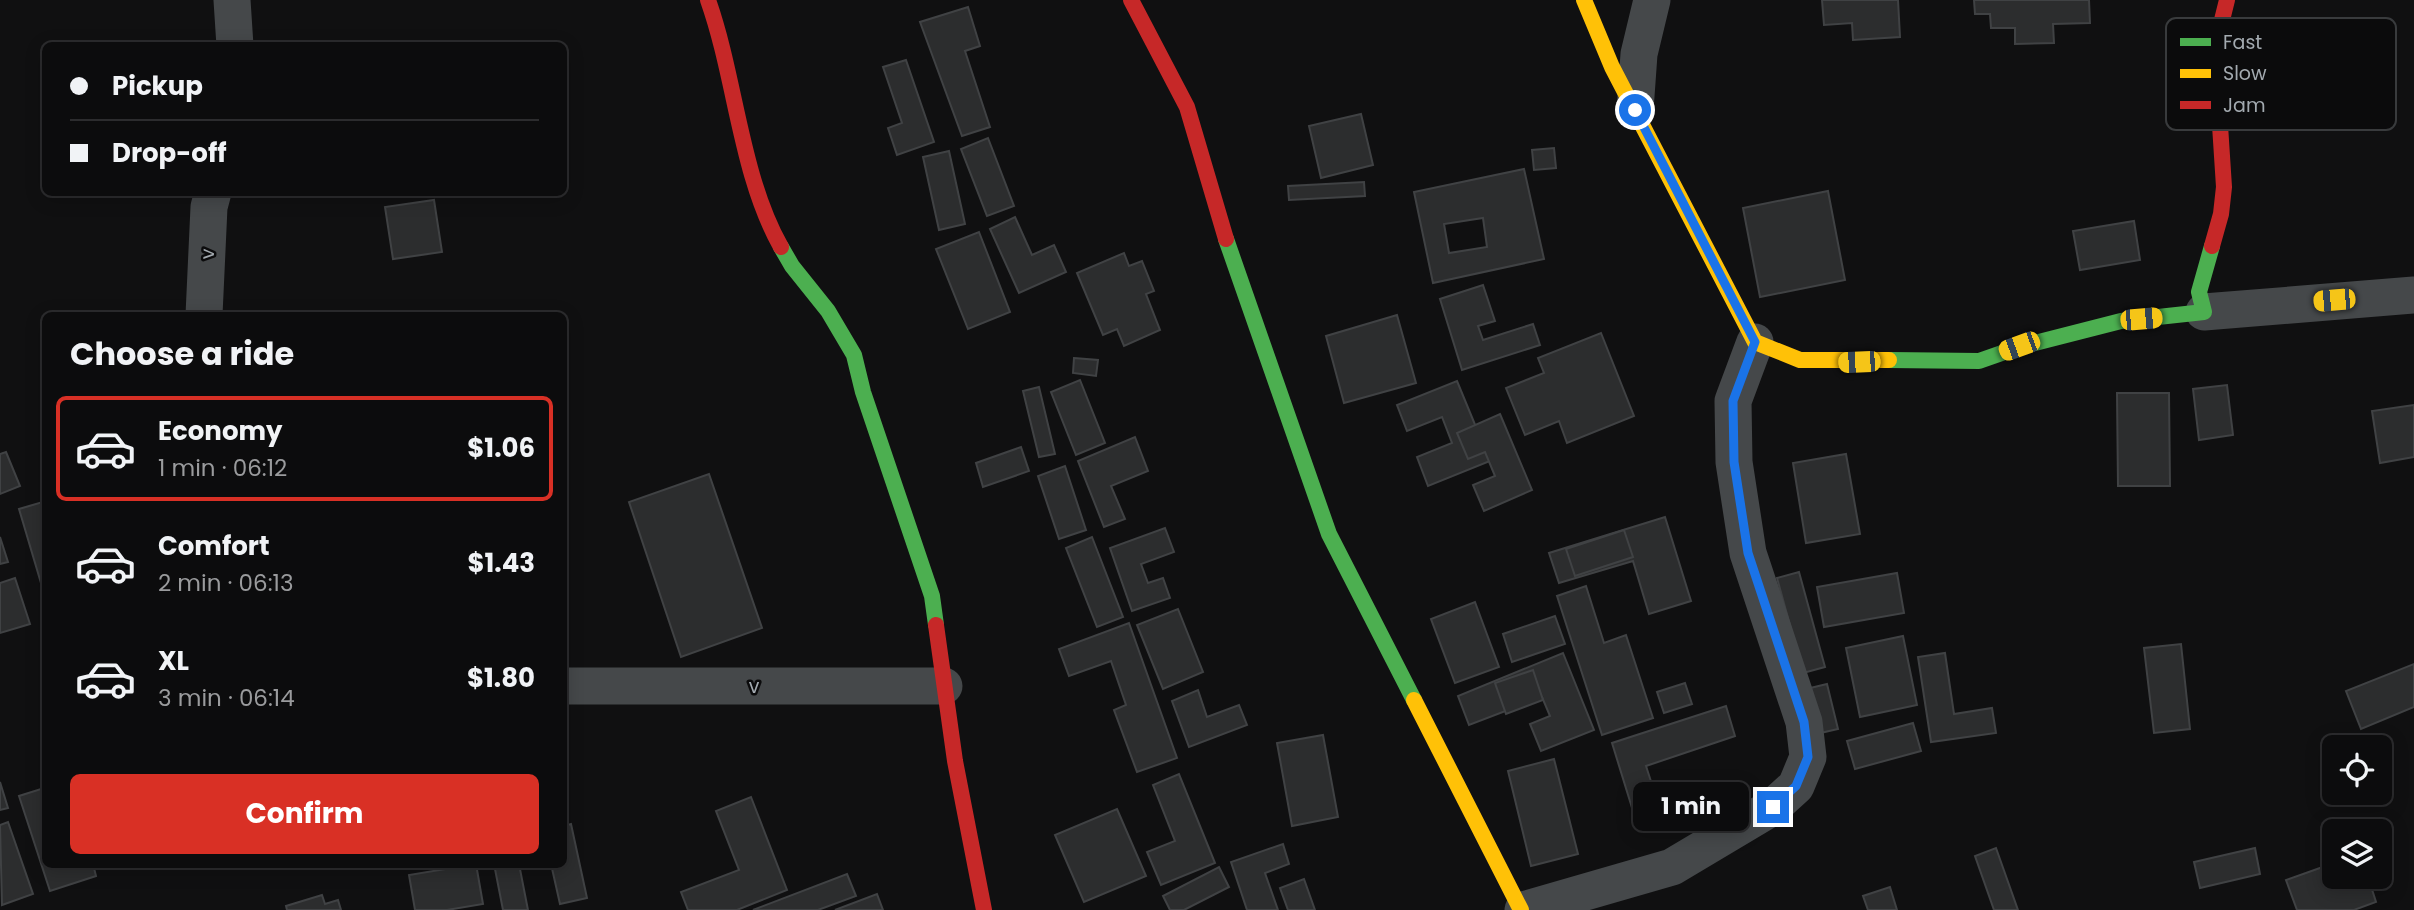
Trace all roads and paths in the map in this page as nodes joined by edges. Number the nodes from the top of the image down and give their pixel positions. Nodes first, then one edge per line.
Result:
1 (232, 0) edge
2 (708, 0) edge
3 (1131, 0) edge
4 (1584, 0) edge
5 (1652, 0) edge
6 (2227, 0) edge
7 (2222, 18) edge
8 (235, 42) edge
9 (1635, 110) junction
10 (2220, 130) edge
11 (212, 196) edge
12 (2414, 295) edge
13 (204, 312) edge
14 (2204, 312) junction
15 (1755, 342) junction
16 (567, 686) edge
17 (944, 686) junction
18 (984, 910) edge
19 (1522, 910) edge

1 - 8 street
2 - 17 street
3 - 19 street
4 - 9 street
5 - 9 street
6 - 7 street
9 - 15 street
10 - 14 street
11 - 13 street, v
12 - 14 street
14 - 15 street
15 - 19 street
16 - 17 street, v
17 - 18 street

